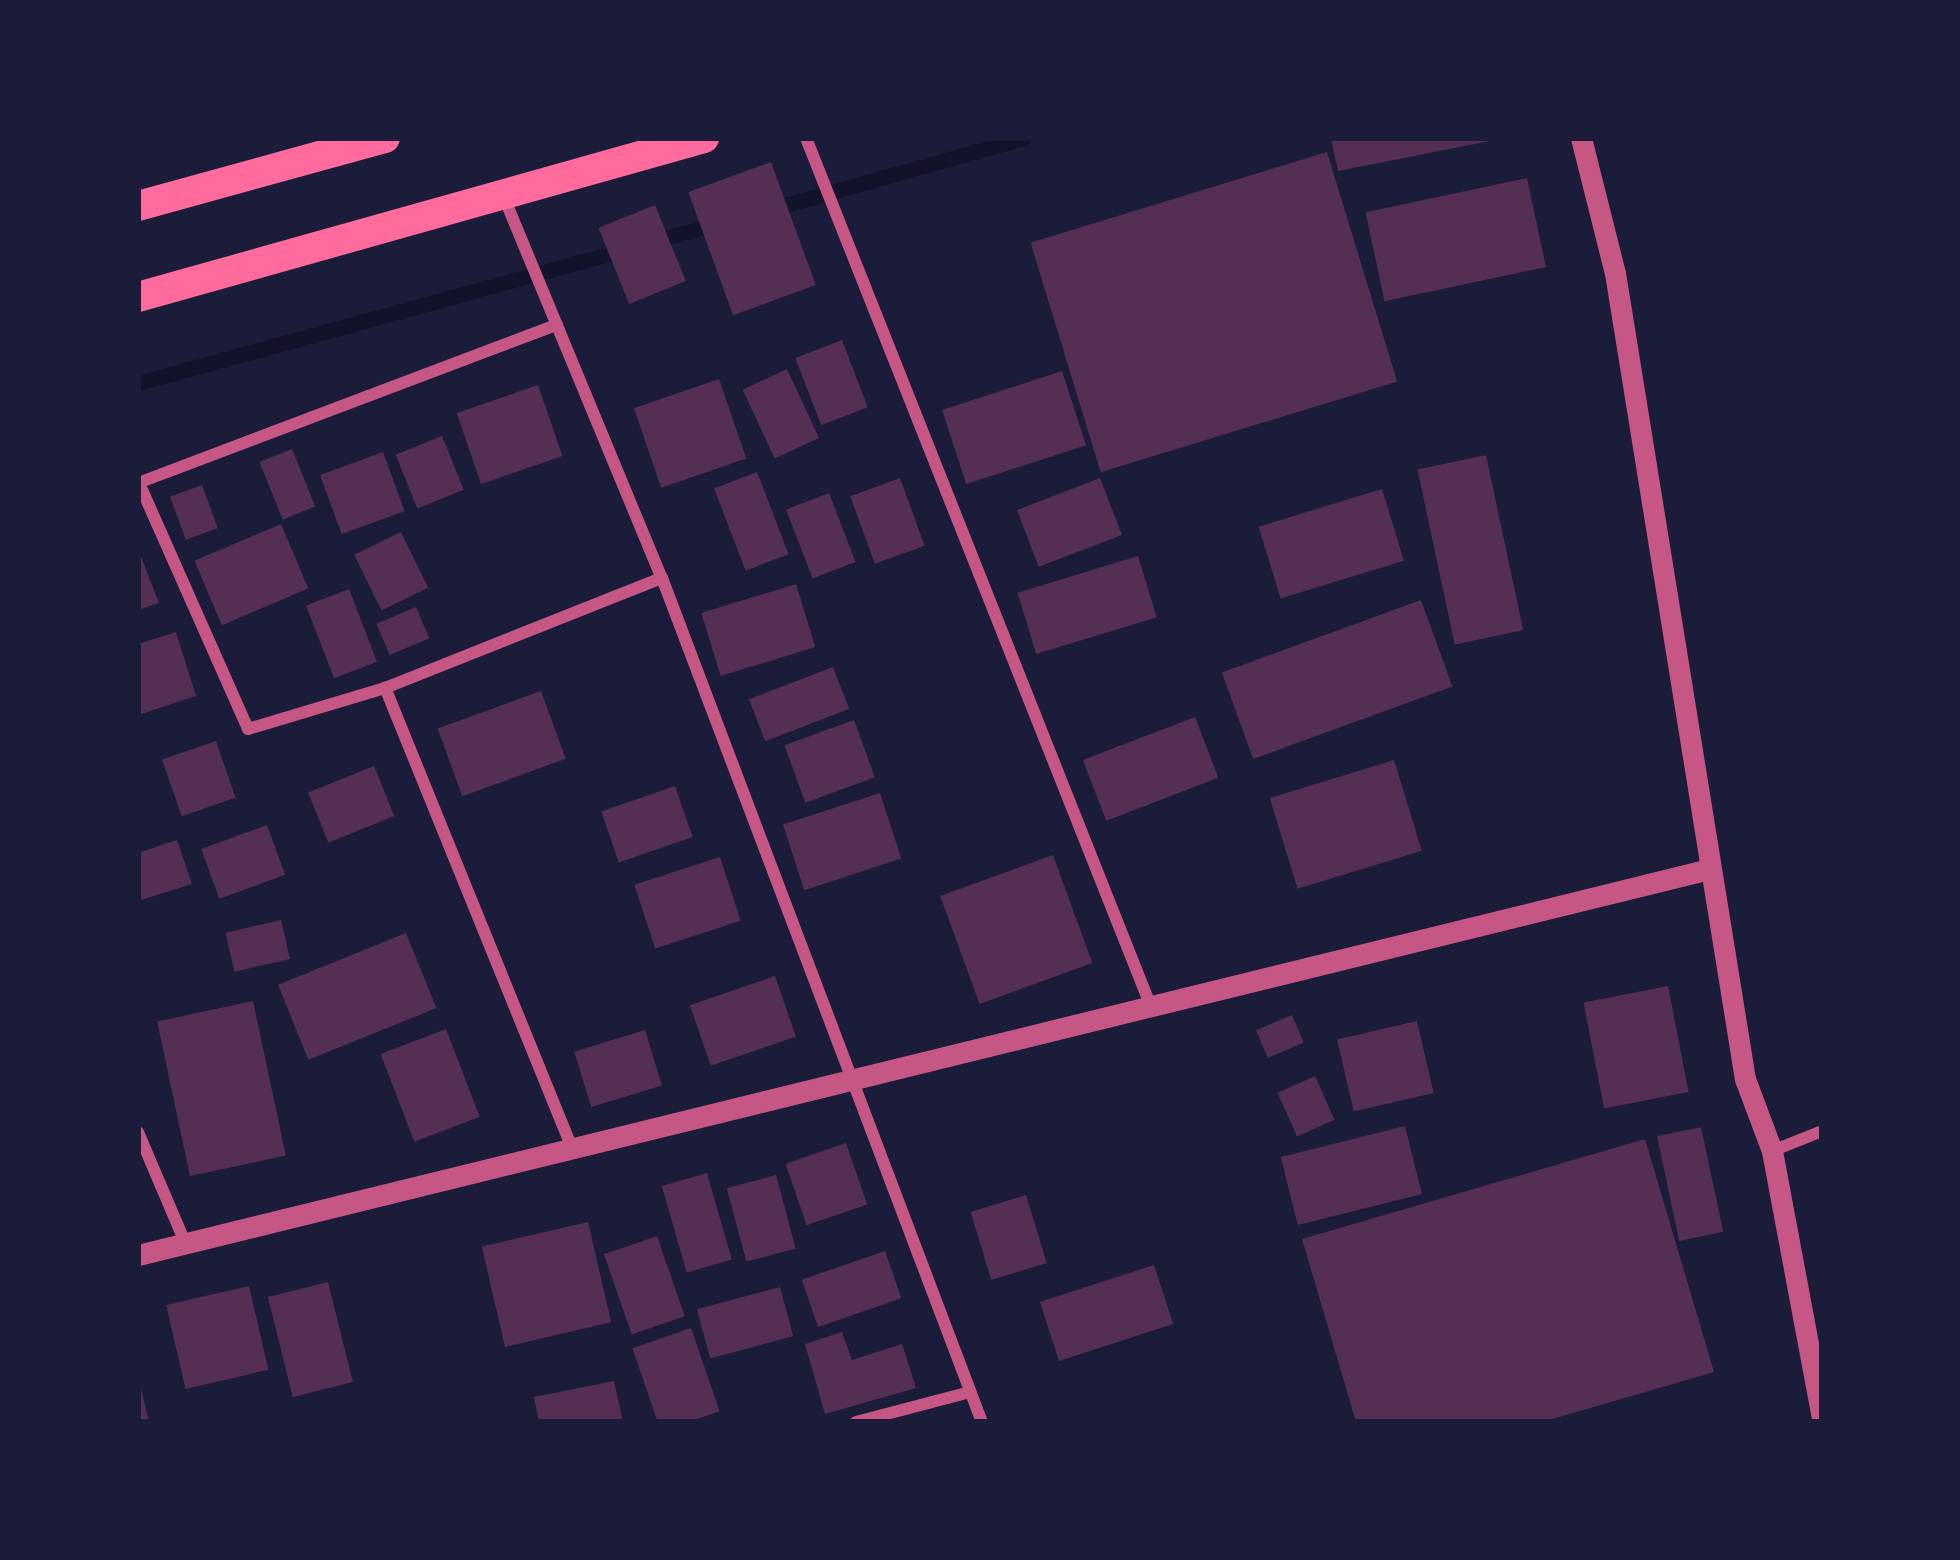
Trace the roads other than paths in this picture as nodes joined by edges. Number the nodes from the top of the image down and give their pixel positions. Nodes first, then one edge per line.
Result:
1 (704, 138) edge
2 (806, 138) edge
3 (1581, 138) edge
4 (376, 139) edge
5 (501, 188) junction
6 (138, 206) edge
7 (138, 297) edge
8 (557, 325) junction
9 (138, 483) edge
10 (662, 578) junction
11 (386, 688) junction
12 (1710, 869) junction
13 (1148, 1000) junction
14 (853, 1078) junction
15 (1822, 1131) edge
16 (138, 1132) edge
17 (572, 1148) junction
18 (1772, 1151) junction
19 (185, 1242) junction
20 (138, 1255) edge
21 (970, 1392) junction
22 (1822, 1415) edge
23 (856, 1422) edge
24 (982, 1422) edge

1 - 5 main road
2 - 13 street
3 - 12 street
4 - 6 main road
5 - 7 main road
5 - 8 street
8 - 9 street
8 - 10 street
9 - 11 street
10 - 11 street
10 - 14 street
11 - 17 street
12 - 13 street
12 - 18 street
13 - 14 street
14 - 17 street
14 - 21 street
15 - 18 street
16 - 19 street
17 - 19 street
18 - 22 street
19 - 20 street
21 - 23 street
21 - 24 street

